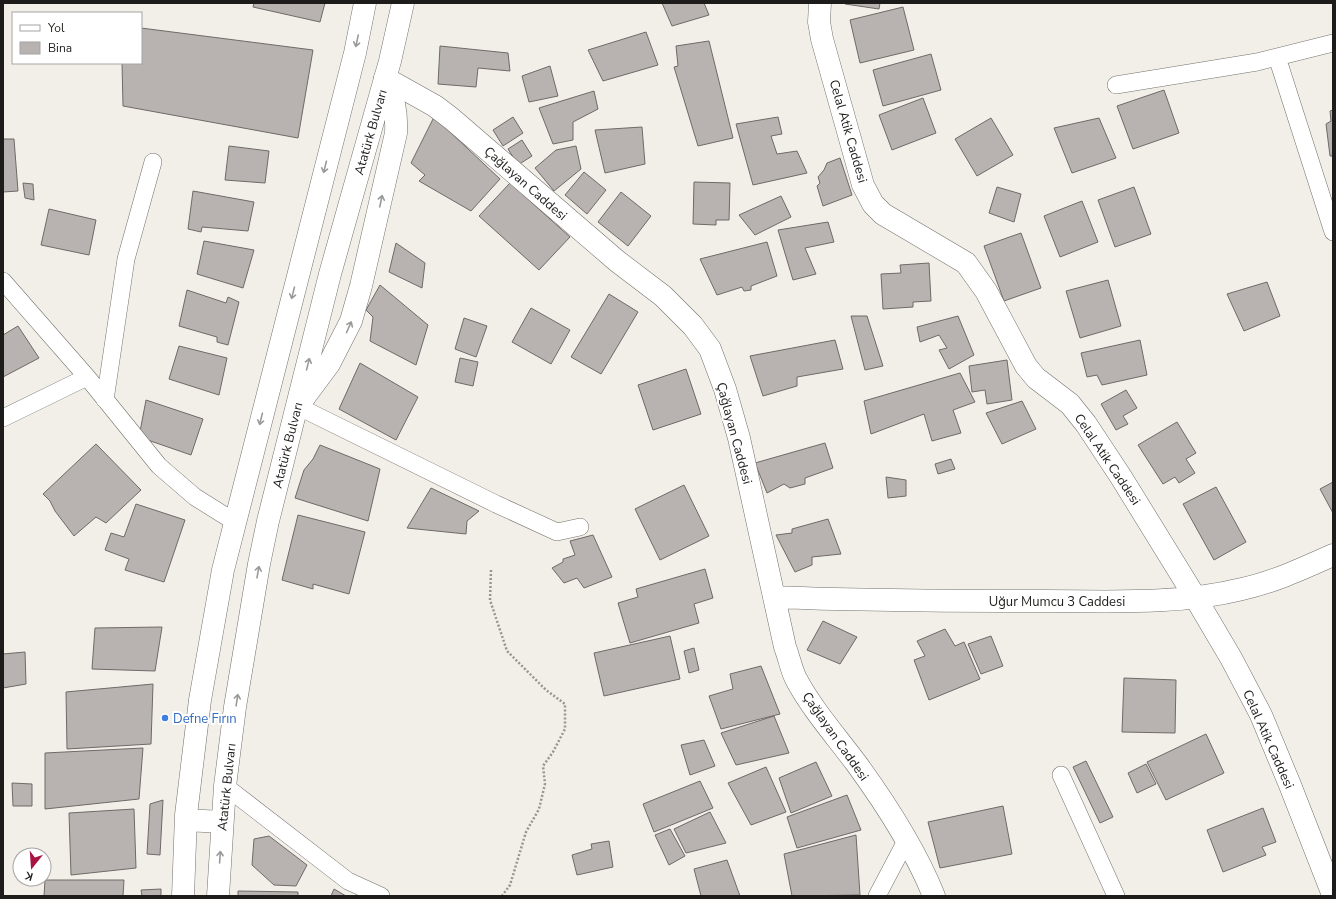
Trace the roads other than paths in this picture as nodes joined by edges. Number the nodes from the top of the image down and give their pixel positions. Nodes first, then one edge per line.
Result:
1 (365, 3) edge
2 (403, 3) edge
3 (820, 3) edge
4 (1333, 43) edge
5 (1277, 57) junction
6 (385, 78) junction
7 (1116, 85) dead end
8 (153, 162) dead end
9 (1333, 232) edge
10 (3, 281) edge
11 (87, 378) junction
12 (105, 400) junction
13 (297, 406) junction
14 (3, 418) edge
15 (235, 522) junction
16 (580, 527) dead end
17 (1333, 555) edge
18 (775, 597) junction
19 (1195, 597) junction
20 (1061, 775) dead end
21 (225, 786) junction
22 (186, 820) junction
23 (222, 822) junction
24 (906, 841) junction
25 (1333, 895) edge
26 (183, 896) edge
27 (218, 896) edge
28 (381, 896) edge
29 (877, 896) edge
30 (934, 896) edge
31 (1116, 896) edge

1 -> 15 main road
2 - 6 main road, Atatürk Bulvarı
3 - 19 main road, Celal Atik Caddesi
4 - 5 street
5 - 7 street
5 - 9 street
13 -> 6 main road, Atatürk Bulvarı
13 -> 6 main road
6 - 18 main road, Çağlayan Caddesi
8 - 12 street
10 - 11 street
11 - 12 street
11 - 14 street
12 - 15 street
13 - 16 street
21 -> 13 main road, Atatürk Bulvarı
15 - 22 main road
17 - 19 main road, Uğur Mumcu 3 Caddesi
18 - 19 main road, Uğur Mumcu 3 Caddesi
18 - 24 main road, Çağlayan Caddesi
19 - 25 main road, Celal Atik Caddesi
20 - 31 street
21 - 23 main road, Atatürk Bulvarı
21 - 28 street
22 - 23 main road
22 - 26 main road
27 -> 23 main road, Atatürk Bulvarı
24 - 29 street
24 - 30 main road, Çağlayan Caddesi

